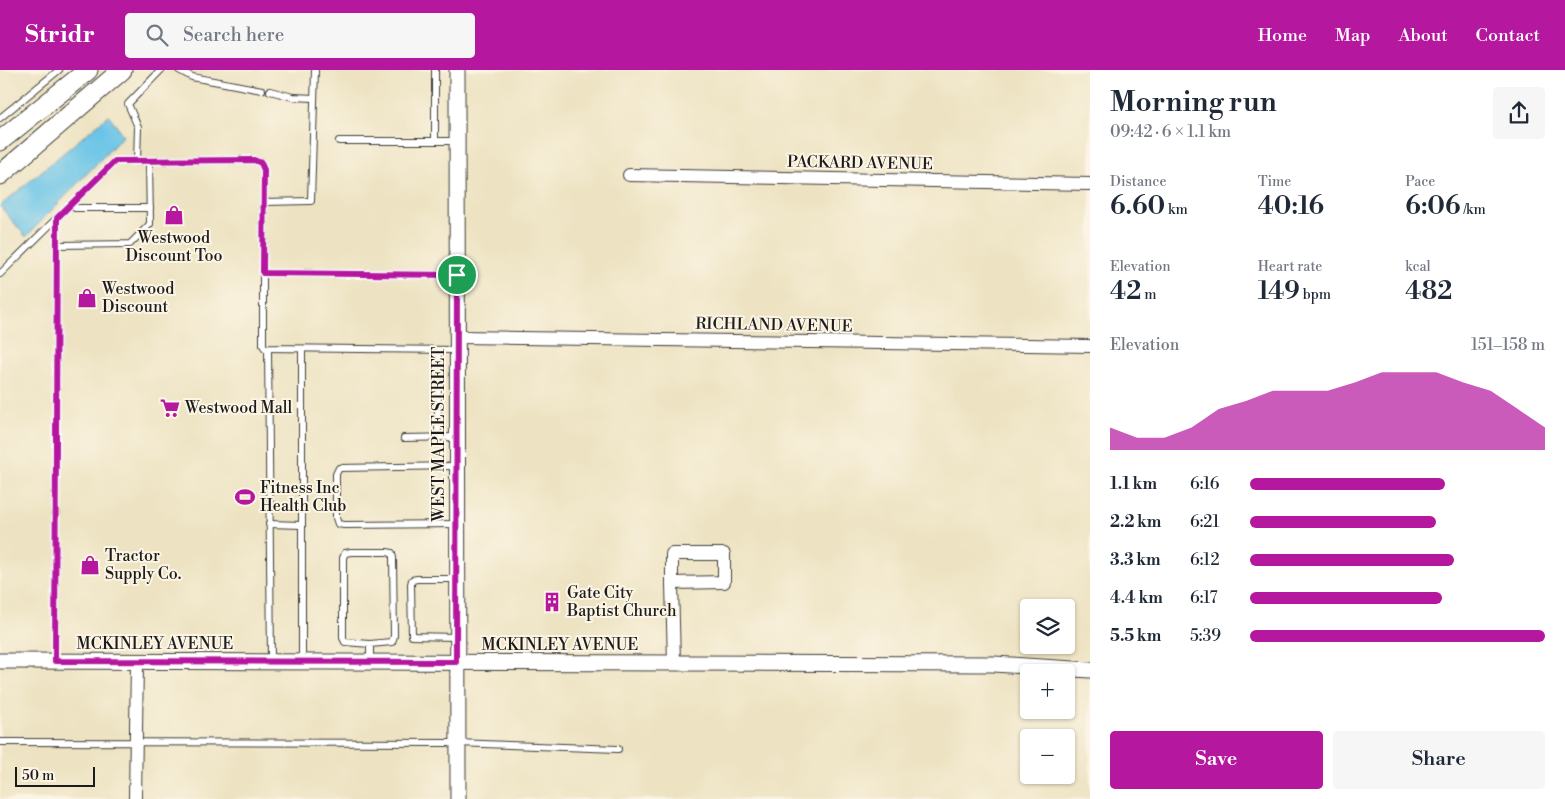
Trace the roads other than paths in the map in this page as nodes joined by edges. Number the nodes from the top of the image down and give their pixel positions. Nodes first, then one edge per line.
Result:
1 (59, 70) edge
2 (88, 70) edge
3 (122, 70) edge
4 (161, 70) edge
5 (179, 70) edge
6 (315, 70) edge
7 (435, 70) edge
8 (457, 70) edge
9 (262, 90) dead end
10 (270, 92) dead end
11 (314, 98) junction
12 (0, 118) edge
13 (0, 141) edge
14 (435, 141) junction
15 (339, 142) dead end
16 (457, 142) junction
17 (137, 161) junction
18 (149, 161) junction
19 (0, 175) edge
20 (629, 175) dead end
21 (1090, 184) edge
22 (264, 202) junction
23 (72, 204) junction
24 (150, 208) junction
25 (57, 218) junction
26 (58, 245) junction
27 (263, 273) junction
28 (0, 274) edge
29 (457, 275) junction
30 (457, 344) junction
31 (1090, 346) edge
32 (268, 349) junction
33 (302, 350) junction
34 (438, 350) junction
35 (438, 437) junction
36 (457, 437) junction
37 (404, 438) dead end
38 (457, 466) junction
39 (269, 524) junction
40 (456, 524) junction
41 (302, 525) junction
42 (456, 579) junction
43 (672, 583) junction
44 (456, 637) junction
45 (370, 644) junction
46 (0, 661) edge
47 (55, 661) junction
48 (136, 661) junction
49 (271, 662) junction
50 (302, 662) junction
51 (370, 662) junction
52 (456, 662) junction
53 (674, 663) junction
54 (1090, 670) edge
55 (0, 742) edge
56 (137, 743) junction
57 (457, 743) junction
58 (618, 750) dead end
59 (136, 799) edge
60 (458, 799) edge

1 - 12 lane
2 - 13 main road
3 - 19 main road
4 - 17 lane
5 - 9 lane
6 - 11 lane
7 - 14 lane
8 - 16 street, WEST MAPLE STREET
10 - 11 lane
11 - 22 lane
14 - 15 lane
14 - 16 lane
16 - 29 street, WEST MAPLE STREET
17 - 18 lane
17 - 23 lane
18 - 22 lane
18 - 24 lane
20 - 21 street, PACKARD AVENUE
22 - 27 lane
23 - 24 lane
23 - 25 lane
24 - 26 lane
25 - 26 lane
25 - 28 lane
26 - 47 lane
27 - 29 lane
27 - 32 lane
29 - 30 street, WEST MAPLE STREET
30 - 31 street, RICHLAND AVENUE
30 - 34 lane
30 - 36 street, WEST MAPLE STREET
32 - 33 lane
32 - 39 lane
33 - 34 lane
33 - 41 lane
34 - 35 lane
35 - 36 lane
35 - 37 lane
36 - 38 street, WEST MAPLE STREET
38 - 40 street, WEST MAPLE STREET
38 - 40 lane
39 - 41 lane
39 - 49 lane
40 - 42 street, WEST MAPLE STREET
41 - 50 lane
42 - 44 street, WEST MAPLE STREET
42 - 44 lane
43 - 43 street
43 - 53 street
44 - 52 street, WEST MAPLE STREET
45 - 45 lane
45 - 51 lane
46 - 47 street, MCKINLEY AVENUE
47 - 48 street, MCKINLEY AVENUE
48 - 49 street, MCKINLEY AVENUE
48 - 56 street
49 - 50 street, MCKINLEY AVENUE
50 - 51 street, MCKINLEY AVENUE
51 - 52 street, MCKINLEY AVENUE
52 - 53 street, MCKINLEY AVENUE
52 - 57 street, WEST MAPLE STREET
53 - 54 street, MCKINLEY AVENUE
55 - 56 lane
56 - 57 lane
56 - 59 street
57 - 58 lane
57 - 60 street, WEST MAPLE STREET

